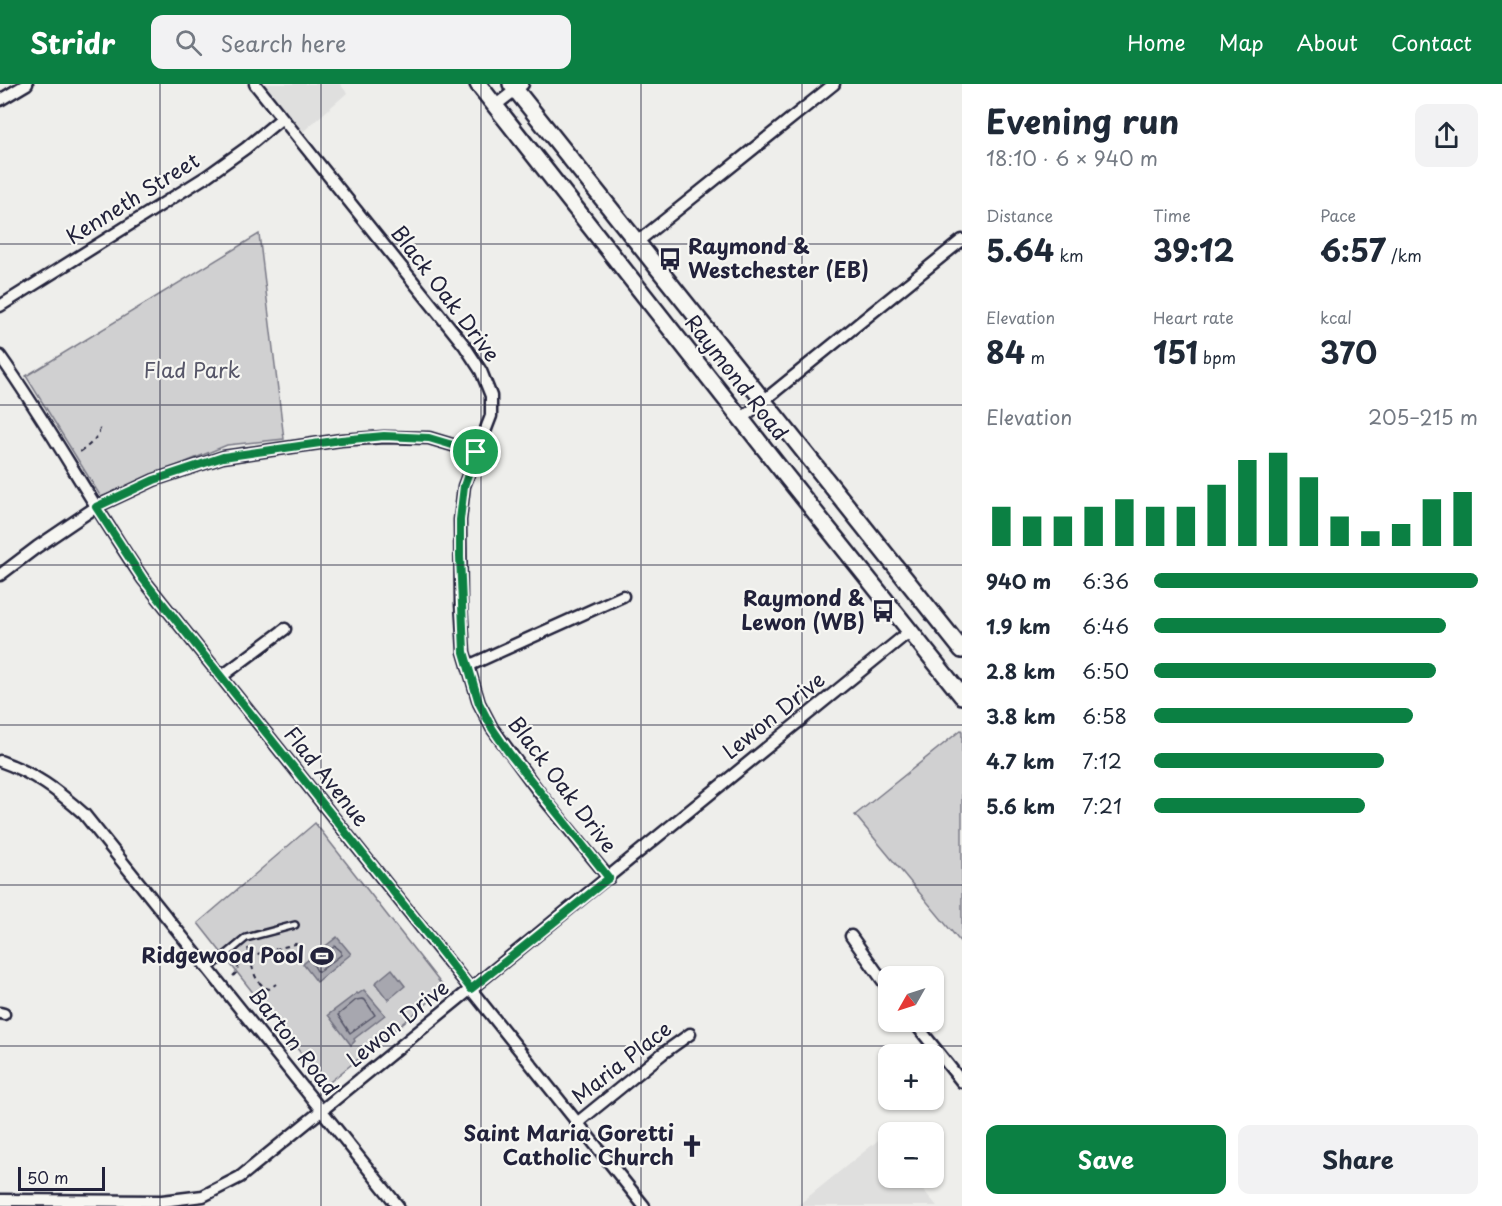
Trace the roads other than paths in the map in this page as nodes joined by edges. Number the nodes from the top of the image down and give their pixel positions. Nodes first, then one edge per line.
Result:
1 (27, 84) edge
2 (255, 84) edge
3 (478, 84) edge
4 (834, 84) edge
5 (516, 86) edge
6 (0, 100) edge
7 (496, 105) junction
8 (282, 118) junction
9 (962, 240) edge
10 (636, 243) junction
11 (0, 306) edge
12 (0, 356) edge
13 (762, 401) junction
14 (741, 419) junction
15 (476, 452) junction
16 (96, 507) junction
17 (0, 575) edge
18 (623, 596) dead end
19 (285, 629) dead end
20 (910, 631) junction
21 (962, 650) edge
22 (468, 666) junction
23 (221, 677) junction
24 (962, 696) edge
25 (0, 761) edge
26 (609, 878) junction
27 (295, 925) dead end
28 (851, 936) dead end
29 (209, 969) junction
30 (878, 974) edge
31 (471, 989) junction
32 (922, 1032) edge
33 (690, 1034) dead end
34 (962, 1082) edge
35 (322, 1111) junction
36 (577, 1123) junction
37 (0, 1200) edge
38 (150, 1203) edge
39 (398, 1206) edge
40 (644, 1206) edge

1 - 6 street
2 - 8 street, Black Oak Drive
3 - 7 main road, Raymond Road
4 - 10 street
5 - 7 street
5 - 10 main road, Raymond Road
7 - 14 main road, Raymond Road
8 - 11 street, Kenneth Street
8 - 15 street, Black Oak Drive
9 - 13 street
10 - 13 main road, Raymond Road
12 - 16 street, Flad Avenue
13 - 14 street
13 - 21 main road, Raymond Road
14 - 20 main road, Raymond Road
15 - 16 street
15 - 22 street, Black Oak Drive
16 - 17 street
16 - 23 street, Flad Avenue
18 - 22 street
19 - 23 street
20 - 24 main road, Raymond Road
20 - 26 street, Lewon Drive
22 - 26 street, Black Oak Drive
23 - 31 street, Flad Avenue
25 - 29 street, Barton Road
26 - 31 street, Lewon Drive
27 - 29 lane
28 - 30 street
29 - 35 street, Barton Road
31 - 35 street, Lewon Drive
31 - 36 street, Flad Avenue
32 - 34 street
33 - 36 street, Maria Place
35 - 38 street, Lewon Drive
35 - 39 street, Barton Road
36 - 40 street, Flad Avenue
37 - 38 street, Lewon Drive

